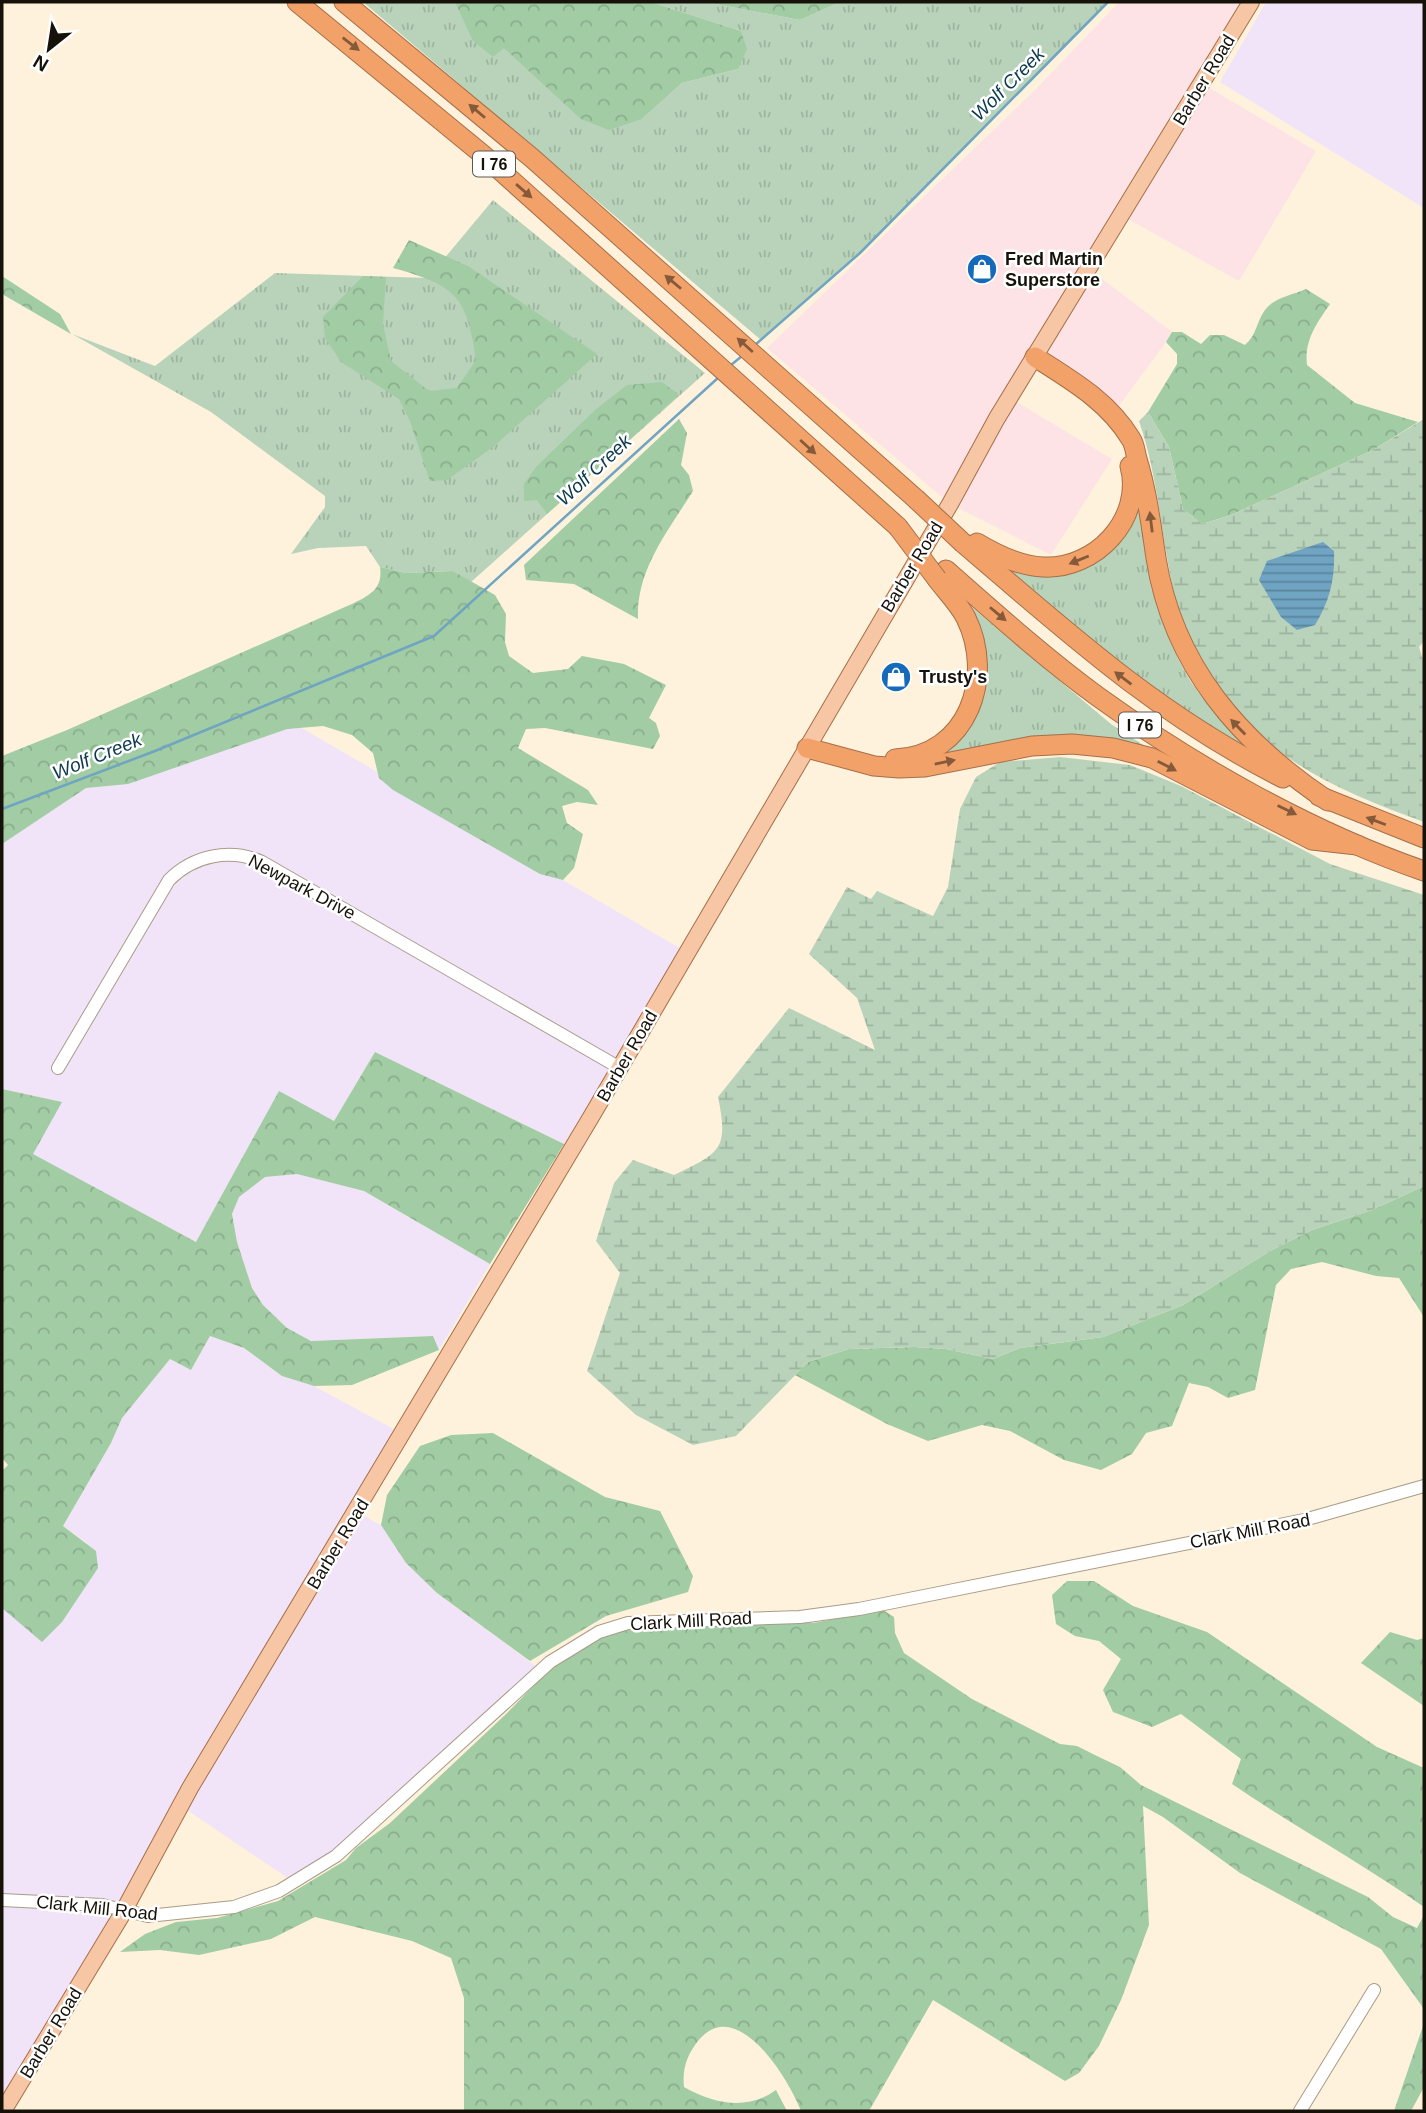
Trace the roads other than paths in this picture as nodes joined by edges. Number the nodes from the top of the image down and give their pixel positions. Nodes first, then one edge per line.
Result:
1 (297, 2) edge
2 (344, 2) edge
3 (1251, 2) edge
4 (1033, 361) junction
5 (965, 540) junction
6 (942, 574) junction
7 (809, 743) junction
8 (1328, 801) junction
9 (1424, 838) edge
10 (1357, 845) junction
11 (1424, 871) edge
12 (58, 1068) dead end
13 (620, 1068) junction
14 (1424, 1486) edge
15 (2, 1900) edge
16 (124, 1910) junction
17 (1374, 1990) dead end
18 (3, 2111) edge
19 (1300, 2111) edge

1 -> 6 highway, I 76, bridge
5 -> 2 highway, I 76, bridge
3 - 4 main road, Barber Road
4 -> 5 highway
4 - 7 main road, Barber Road
8 -> 4 highway
8 -> 5 highway, I 76
6 - 7 highway
6 -> 10 highway, I 76
7 -> 10 highway
7 - 13 main road, Barber Road
9 -> 8 highway, I 76
10 - 11 highway, I 76
12 - 13 street, Newpark Drive
13 - 16 main road, Barber Road
14 - 16 street, Clark Mill Road
15 - 16 street, Clark Mill Road
16 - 18 main road, Barber Road
17 - 19 street

